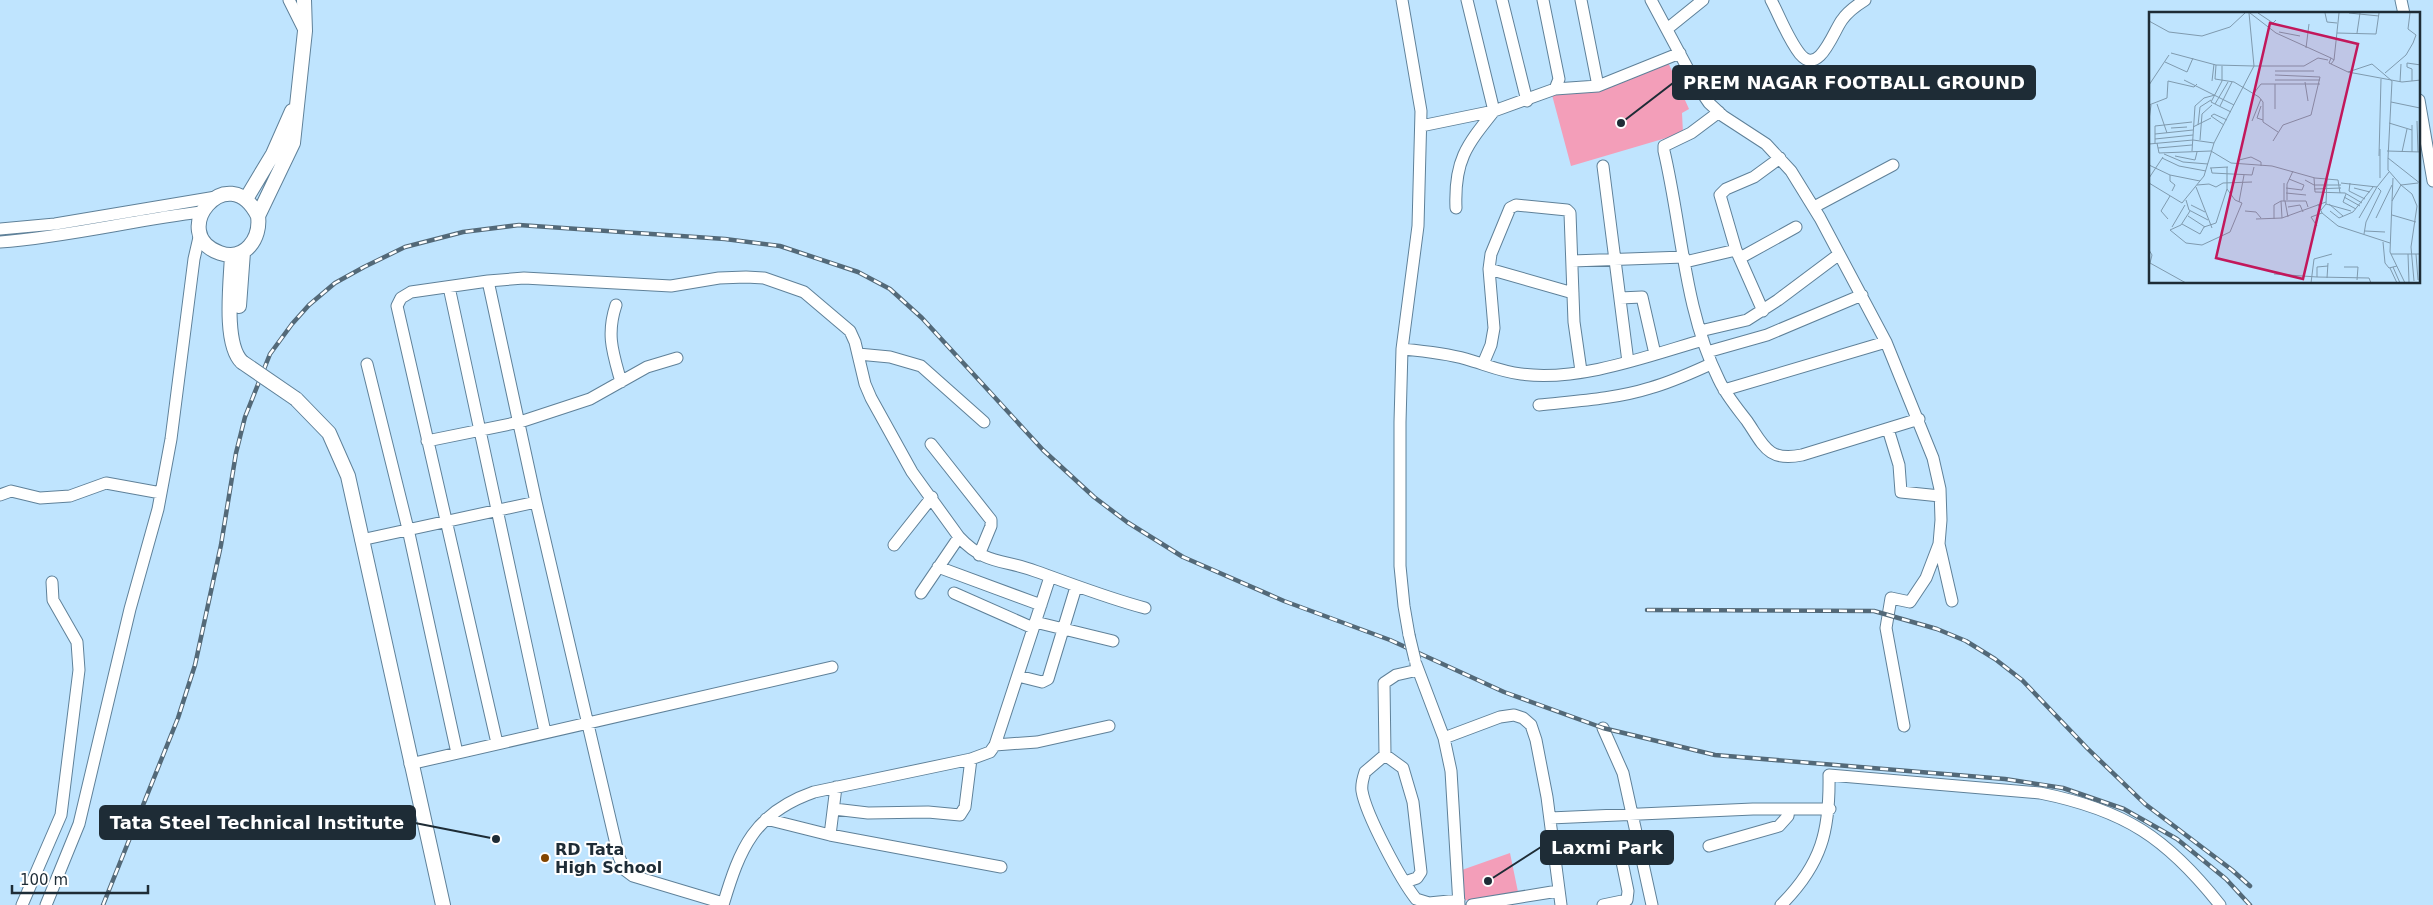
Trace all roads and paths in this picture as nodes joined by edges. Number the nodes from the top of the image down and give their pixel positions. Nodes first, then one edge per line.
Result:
1 (289, 0) edge
2 (304, 0) edge
3 (1402, 0) edge
4 (1467, 0) edge
5 (1502, 0) edge
6 (1543, 0) edge
7 (1581, 0) edge
8 (1651, 0) edge
9 (1703, 0) edge
10 (1771, 0) edge
11 (1865, 0) edge
12 (1852, 3) edge
13 (1667, 30) junction
14 (304, 31) junction
15 (1680, 53) junction
16 (1598, 86) junction
17 (1555, 90) junction
18 (1527, 100) junction
19 (297, 102) junction
20 (2420, 106) edge
21 (1494, 110) junction
22 (1719, 112) junction
23 (1421, 126) junction
24 (1780, 158) junction
25 (1893, 165) dead end
26 (1603, 166) dead end
27 (2433, 181) edge
28 (216, 197) junction
29 (246, 199) junction
30 (1814, 207) junction
31 (1456, 208) dead end
32 (201, 212) junction
33 (258, 216) junction
34 (1796, 227) dead end
35 (0, 229) edge
36 (200, 233) junction
37 (0, 242) edge
38 (238, 253) junction
39 (1738, 254) junction
40 (1838, 255) junction
41 (1684, 259) junction
42 (1572, 261) junction
43 (1615, 261) junction
44 (1489, 269) junction
45 (488, 281) junction
46 (448, 287) junction
47 (1573, 293) junction
48 (1862, 295) junction
49 (1620, 298) junction
50 (616, 305) dead end
51 (1763, 311) junction
52 (1702, 335) junction
53 (1886, 342) junction
54 (1402, 349) junction
55 (1707, 352) junction
56 (858, 354) junction
57 (1655, 354) junction
58 (677, 358) dead end
59 (1628, 362) junction
60 (367, 364) dead end
61 (1483, 364) junction
62 (1711, 364) junction
63 (1581, 371) junction
64 (621, 382) junction
65 (1724, 390) junction
66 (1539, 405) dead end
67 (1919, 419) junction
68 (520, 422) junction
69 (984, 422) dead end
70 (1888, 429) junction
71 (479, 431) junction
72 (427, 441) junction
73 (930, 444) dead end
74 (161, 493) junction
75 (0, 495) edge
76 (1940, 496) junction
77 (932, 497) junction
78 (536, 502) junction
79 (495, 510) junction
80 (445, 521) junction
81 (408, 529) junction
82 (959, 537) junction
83 (361, 540) junction
84 (1939, 544) junction
85 (894, 545) dead end
86 (979, 555) junction
87 (938, 567) junction
88 (1050, 577) junction
89 (52, 582) dead end
90 (1076, 587) junction
91 (954, 592) dead end
92 (921, 593) dead end
93 (1952, 601) dead end
94 (1041, 605) junction
95 (1146, 608) dead end
96 (1034, 625) junction
97 (1064, 629) junction
98 (1113, 641) dead end
99 (1416, 665) junction
100 (832, 667) dead end
101 (1018, 676) junction
102 (587, 723) junction
103 (1110, 726) dead end
104 (1904, 726) dead end
105 (1603, 728) dead end
106 (545, 732) junction
107 (1444, 738) junction
108 (497, 743) junction
109 (996, 745) junction
110 (458, 753) junction
111 (1385, 755) junction
112 (971, 759) junction
113 (410, 764) junction
114 (836, 787) junction
115 (834, 809) junction
116 (1789, 809) junction
117 (1830, 809) junction
118 (1632, 816) junction
119 (1550, 818) junction
120 (766, 819) junction
121 (830, 835) junction
122 (1709, 846) dead end
123 (1640, 850) junction
124 (1001, 867) dead end
125 (1405, 882) junction
126 (1558, 890) junction
127 (1459, 903) edge
128 (723, 904) edge
129 (22, 905) edge
130 (46, 905) edge
131 (443, 905) edge
132 (1472, 905) edge
133 (1561, 905) edge
134 (1603, 905) edge
135 (1652, 905) edge
136 (1782, 905) edge
137 (2220, 905) edge

1 - 14 street
2 - 14 street
3 - 23 street
4 - 21 street
5 - 18 street
6 - 17 street
7 - 16 street
8 - 13 street
9 - 13 street
10 - 12 street
11 - 12 street
13 - 15 street
14 - 19 street
15 - 16 street
15 - 22 street
16 - 17 street
17 - 18 street
18 - 21 street
19 - 29 street
19 - 33 street
20 - 27 street
21 - 23 street
21 - 31 street
22 - 24 street
22 - 41 street
23 - 54 street
24 - 30 street
24 - 39 street
25 - 30 street
26 - 43 street
28 - 29 street
28 - 32 street
28 - 35 street
29 - 33 street
30 - 40 street
32 - 36 street
32 - 37 street
33 - 38 street
34 - 39 street
36 - 38 street
36 - 74 street
38 - 83 street, bridge
39 - 41 street
39 - 51 street
40 - 48 street
40 - 51 street
41 - 43 street
41 - 52 street
42 - 43 street
42 - 44 street
42 - 47 street
43 - 49 street
44 - 47 street
44 - 61 street
45 - 46 street
45 - 56 street
45 - 68 street
46 - 71 street
46 - 72 street
47 - 63 street
48 - 53 street
48 - 55 street
49 - 57 street
49 - 59 street
50 - 64 street
51 - 52 street
52 - 55 street
52 - 57 street
53 - 65 street
53 - 67 street
54 - 61 street
54 - 99 street, bridge
55 - 62 street
56 - 69 street
56 - 77 street
57 - 59 street
58 - 64 street
59 - 63 street
60 - 81 street
61 - 63 street
62 - 65 street
62 - 66 street
64 - 68 street
65 - 70 street
67 - 70 street
67 - 76 street
68 - 71 street
68 - 78 street
70 - 76 street
71 - 72 street
71 - 79 street
72 - 80 street
73 - 86 street
74 - 75 street
74 - 130 street
76 - 84 street
77 - 82 street
77 - 85 street
78 - 79 street
78 - 102 street
79 - 80 street
79 - 106 street
80 - 81 street
80 - 108 street
81 - 83 street
81 - 110 street
82 - 86 street
82 - 87 street
83 - 113 street
84 - 93 street
84 - 104 street
86 - 88 street
87 - 92 street
87 - 94 street
88 - 90 street
88 - 94 street
89 - 129 street
90 - 95 street
90 - 97 street
91 - 96 street
94 - 96 street
96 - 97 street
96 - 101 street
97 - 98 street
97 - 101 street
99 - 107 street
99 - 111 street
100 - 102 street
101 - 109 street
102 - 106 street
102 - 128 street
103 - 109 street
105 - 118 street
106 - 108 street
107 - 119 street
107 - 127 street
108 - 110 street
109 - 112 street
110 - 113 street
111 - 125 street
111 - 125 street
112 - 114 street
112 - 115 street
113 - 131 street
114 - 115 street
114 - 120 street
115 - 121 street
116 - 117 street
116 - 118 street
116 - 122 street
117 - 136 street
117 - 137 street
118 - 119 street
118 - 123 street
119 - 126 street
120 - 121 street
120 - 128 street
121 - 124 street
123 - 134 street
123 - 135 street
125 - 127 street
126 - 132 street
126 - 133 street

